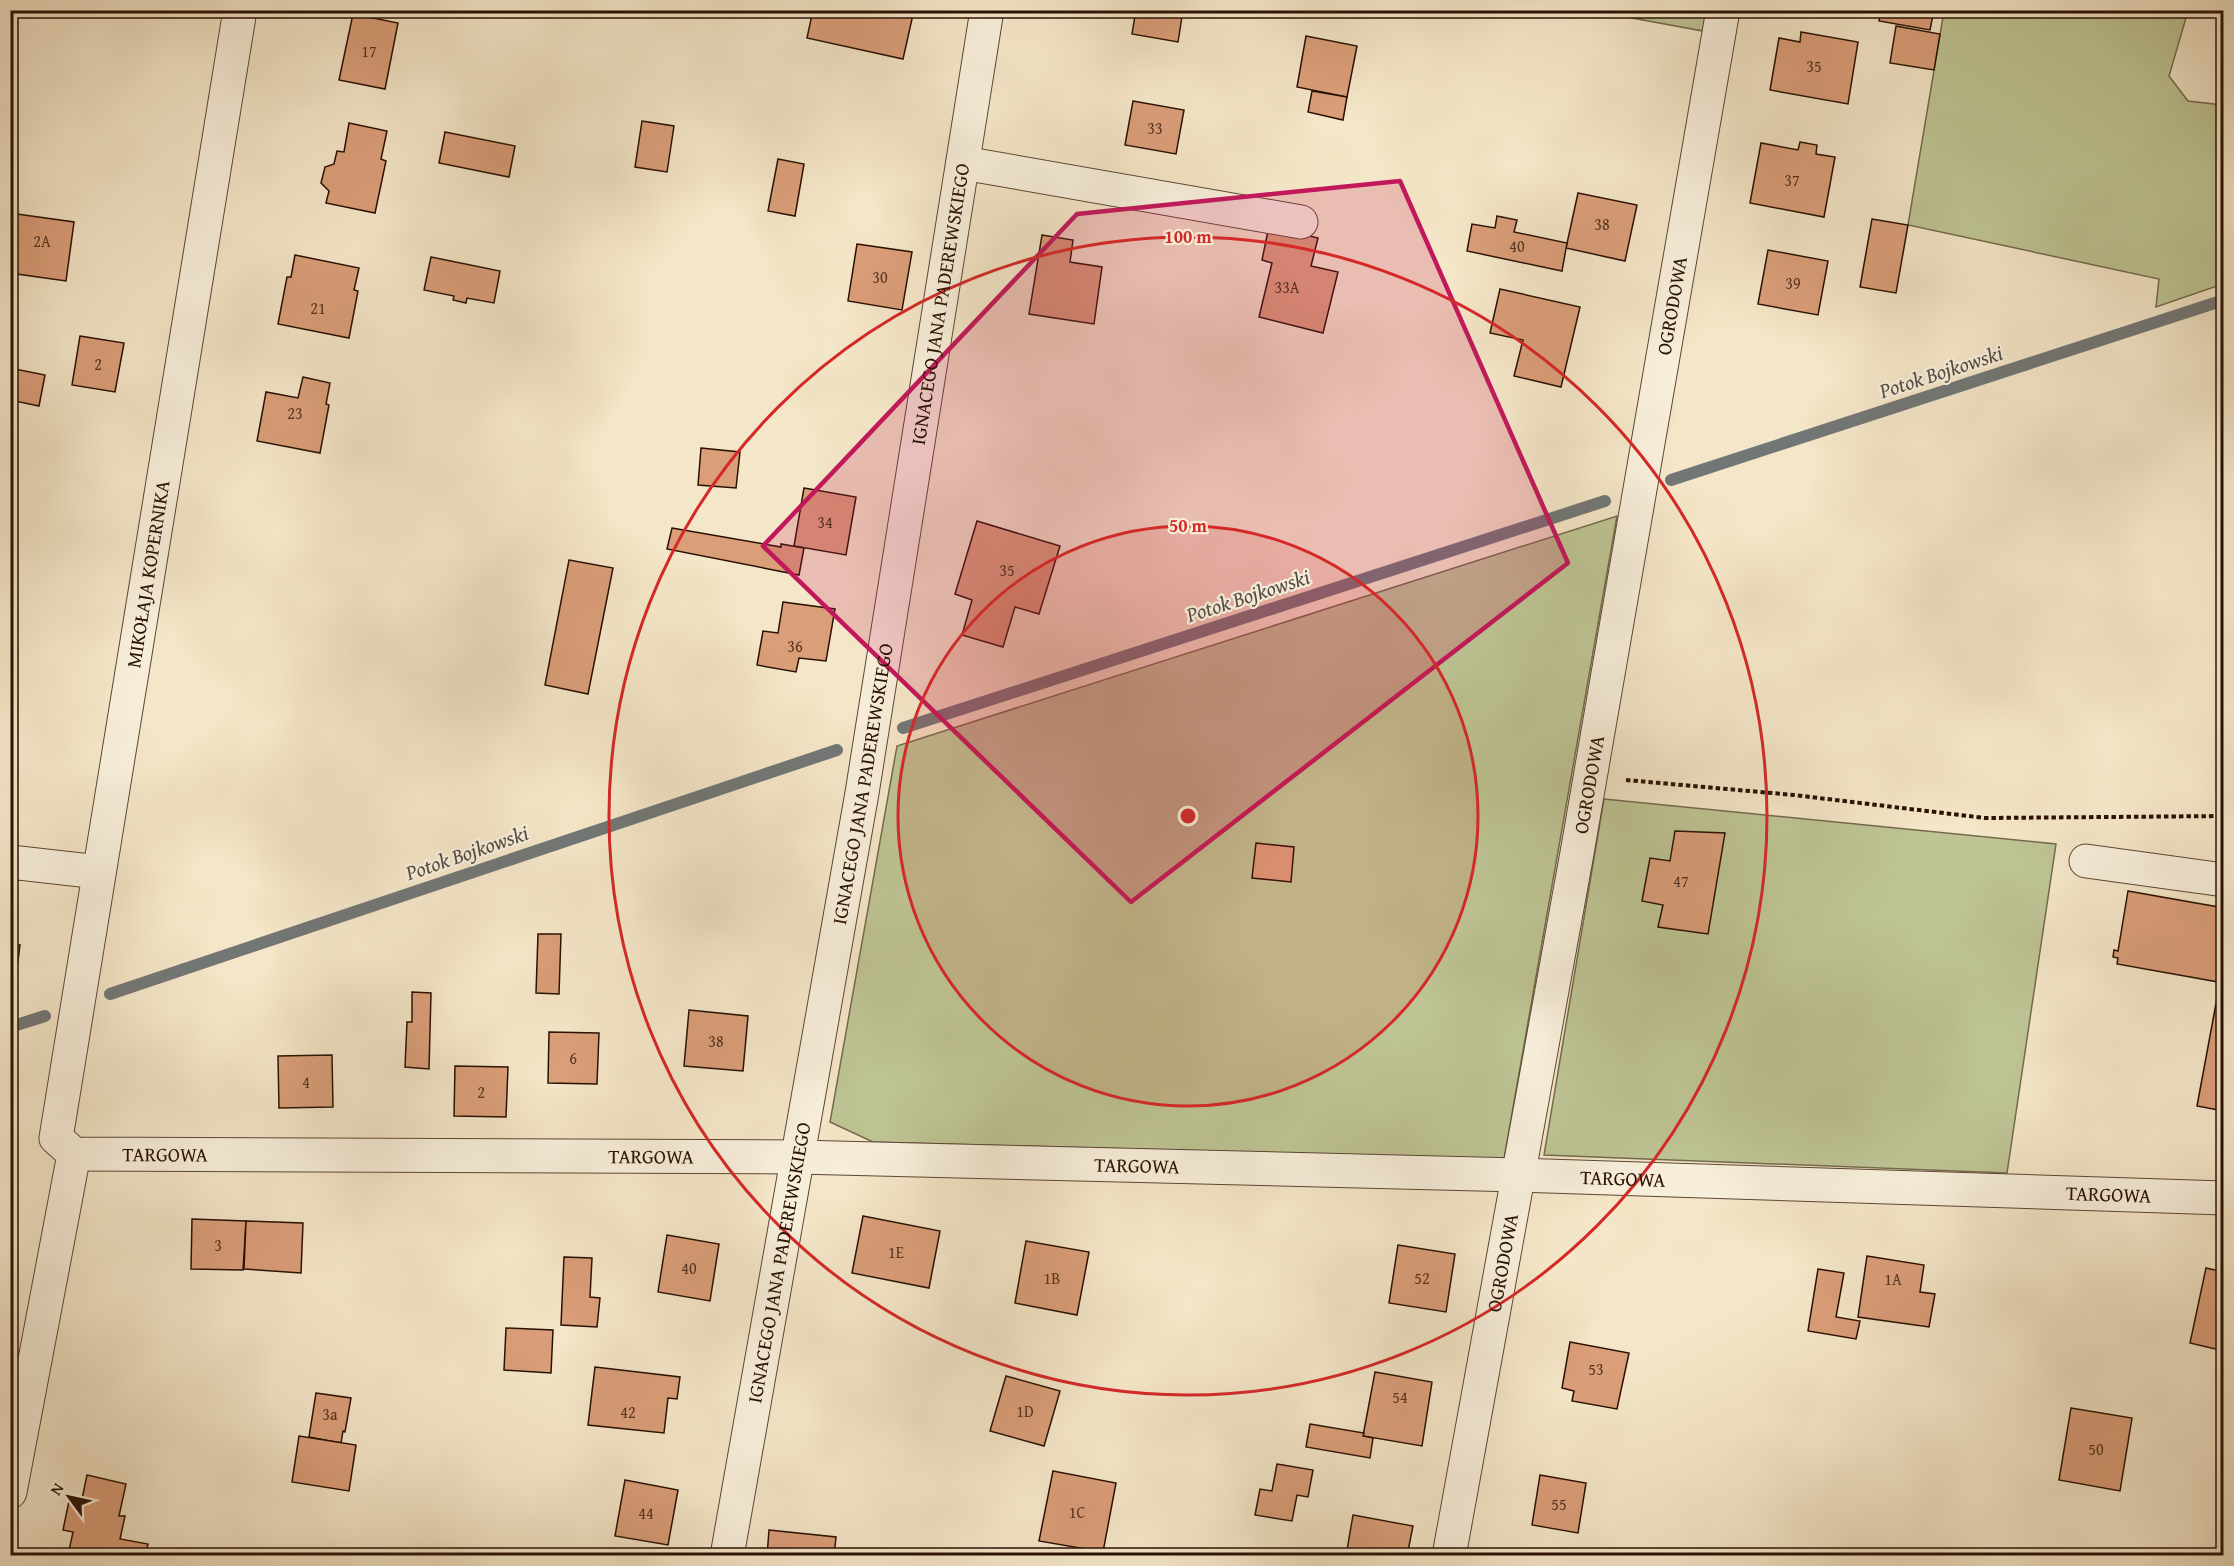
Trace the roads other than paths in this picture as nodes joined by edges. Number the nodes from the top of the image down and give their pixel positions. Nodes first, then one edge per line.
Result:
1 (240, 10) edge
2 (987, 10) edge
3 (1723, 10) edge
4 (963, 163) junction
5 (1301, 222) dead end
6 (2086, 861) dead end
7 (10, 862) edge
8 (99, 872) junction
9 (2223, 880) edge
10 (65, 1146) junction
11 (797, 1157) junction
12 (1518, 1175) junction
13 (2223, 1198) edge
14 (10, 1492) edge
15 (727, 1556) edge
16 (1449, 1556) edge

1 - 8 street, MIKOŁAJA KOPERNIKA
2 - 4 street, IGNACEGO JANA PADEREWSKIEGO
3 - 12 street, OGRODOWA
4 - 5 street
4 - 11 street, IGNACEGO JANA PADEREWSKIEGO
6 - 9 street
7 - 8 street
8 - 10 street, MIKOŁAJA KOPERNIKA
10 - 11 street, TARGOWA
10 - 14 street, MIKOŁAJA KOPERNIKA
11 - 12 street, TARGOWA
11 - 15 street, IGNACEGO JANA PADEREWSKIEGO
12 - 13 street, TARGOWA
12 - 16 street, OGRODOWA

